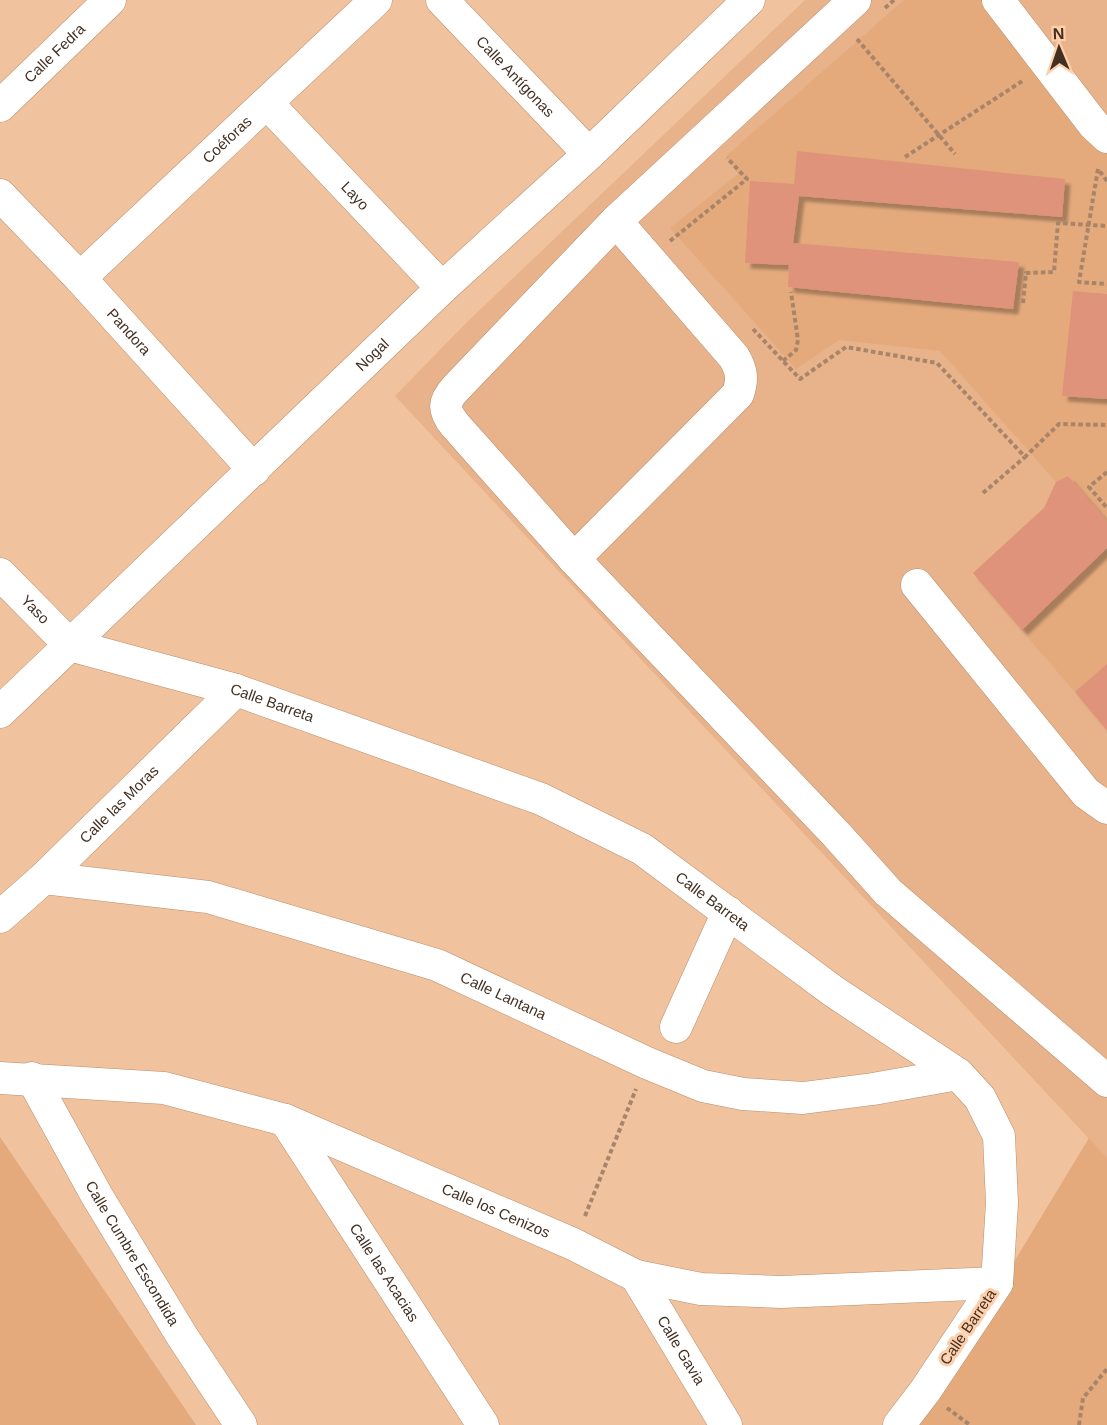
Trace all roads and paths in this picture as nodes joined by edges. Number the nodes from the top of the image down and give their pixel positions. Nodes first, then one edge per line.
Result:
1 (110, 0) edge
2 (376, 0) edge
3 (749, 0) edge
4 (894, 0) edge
5 (998, 0) edge
6 (454, 4) edge
7 (867, 7) edge
8 (854, 36) dead end
9 (1047, 64) junction
10 (267, 103) junction
11 (0, 105) edge
12 (939, 135) junction
13 (1107, 136) edge
14 (723, 153) dead end
15 (589, 154) junction
16 (955, 154) dead end
17 (904, 158) dead end
18 (1107, 181) edge
19 (0, 195) edge
20 (616, 221) junction
21 (1089, 226) junction
22 (1107, 226) edge
23 (678, 249) dead end
24 (80, 278) junction
25 (1107, 284) edge
26 (442, 288) junction
27 (791, 292) dead end
28 (1023, 303) dead end
29 (751, 326) dead end
30 (783, 361) junction
31 (1107, 425) edge
32 (1025, 457) junction
33 (254, 470) junction
34 (1107, 472) edge
35 (983, 493) dead end
36 (1107, 508) edge
37 (574, 560) junction
38 (0, 574) edge
39 (917, 585) dead end
40 (70, 645) junction
41 (236, 690) junction
42 (0, 712) edge
43 (1107, 808) edge
44 (44, 878) junction
45 (728, 912) junction
46 (0, 917) edge
47 (676, 1028) dead end
48 (647, 1063) junction
49 (958, 1074) junction
50 (0, 1078) edge
51 (32, 1078) junction
52 (1107, 1081) edge
53 (285, 1120) junction
54 (573, 1244) junction
55 (636, 1276) junction
56 (997, 1283) junction
57 (1107, 1368) edge
58 (241, 1425) edge
59 (483, 1425) edge
60 (726, 1425) edge
61 (899, 1425) edge
62 (1079, 1425) edge

1 - 11 street, Calle Fedra
2 - 10 street, Coéforas
3 - 15 street, Nogal
4 - 7 path
5 - 9 street
6 - 15 street, Calle Antígonas
7 - 20 street
8 - 12 path
9 - 12 path
9 - 13 street
10 - 24 street, Coéforas
10 - 26 street, Layo
12 - 16 path
12 - 17 path
14 - 23 path
15 - 26 street, Nogal
18 - 21 path
19 - 24 street, Pandora
20 - 37 street
20 - 37 street
21 - 22 path
21 - 25 path
21 - 28 path
24 - 33 street, Pandora
26 - 33 street, Nogal
27 - 30 path
29 - 30 path
30 - 32 path
31 - 32 path
32 - 35 path
33 - 40 street, Nogal
34 - 36 path
37 - 52 street
38 - 40 street, Yaso
39 - 43 street
40 - 41 street, Calle Barreta
40 - 42 street, Nogal
41 - 44 street, Calle las Moras
41 - 45 street, Calle Barreta
44 - 46 street, Calle las Moras
44 - 48 street, Calle Lantana
45 - 47 street
45 - 49 street, Calle Barreta
48 - 49 street, Calle Lantana
48 - 54 path
49 - 56 street, Calle Barreta
50 - 51 street, Calle los Cenizos
51 - 53 street, Calle los Cenizos
51 - 58 street, Calle Cumbre Escondida
53 - 54 street, Calle los Cenizos
53 - 59 street, Calle las Acacias
54 - 55 street, Calle los Cenizos
55 - 56 street, Calle los Cenizos
55 - 60 street, Calle Gavia
56 - 61 street, Calle Barreta
57 - 62 path

